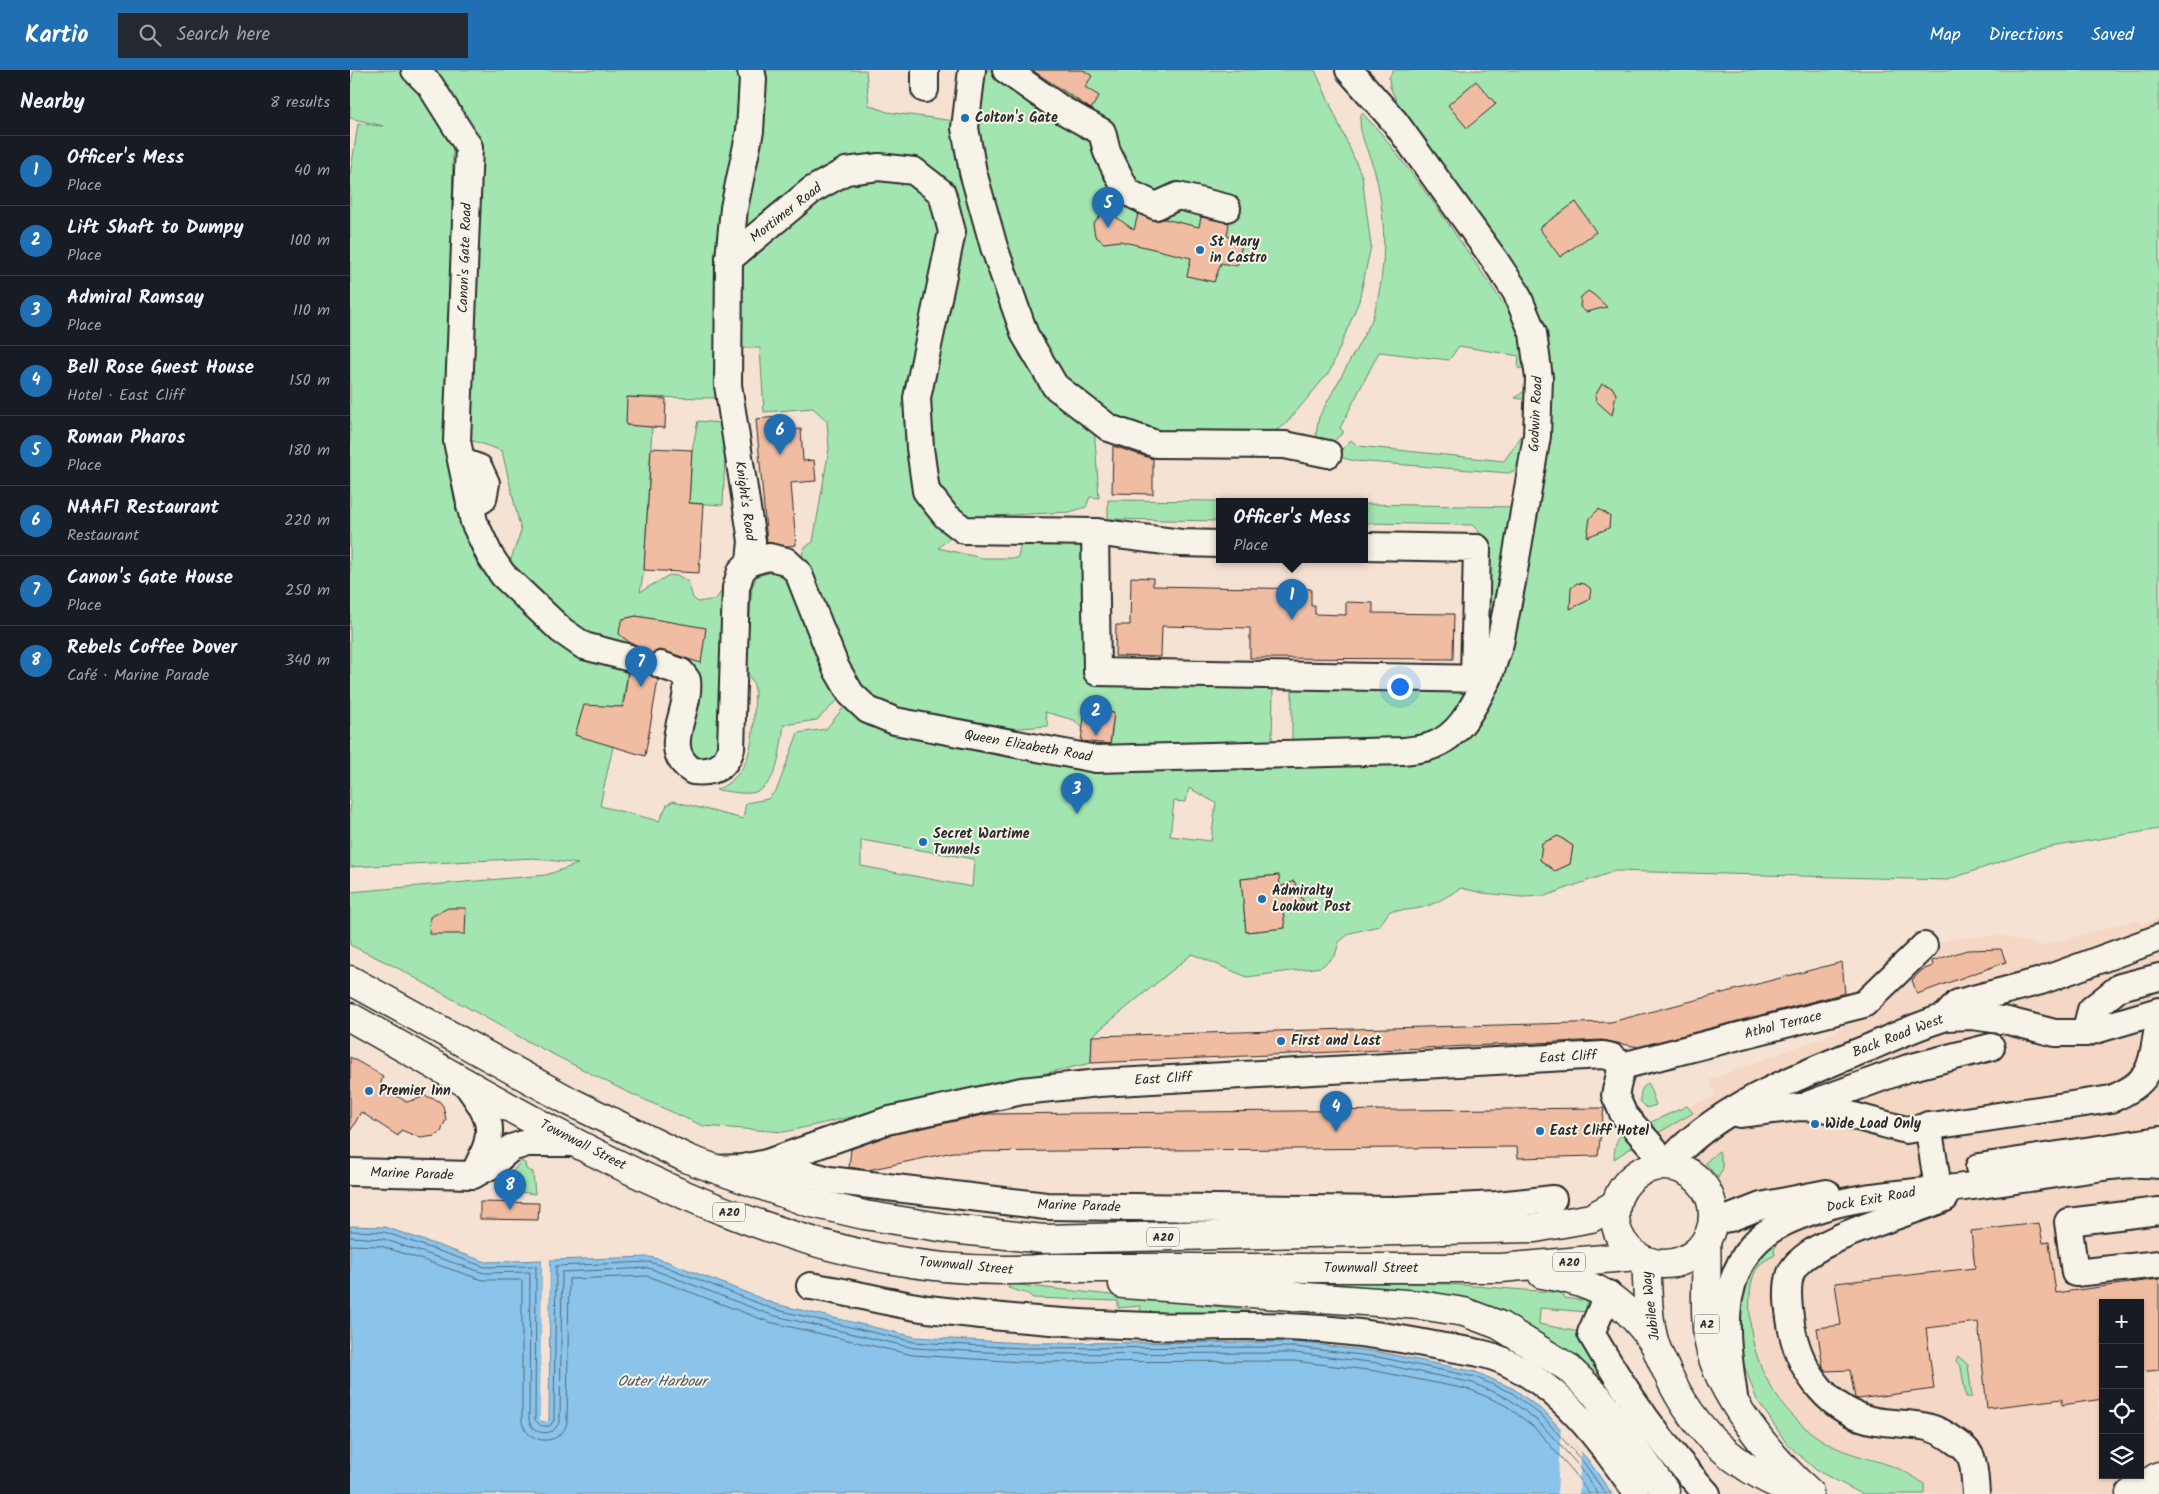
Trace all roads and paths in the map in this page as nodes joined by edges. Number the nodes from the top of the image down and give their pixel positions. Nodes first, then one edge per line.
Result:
1 (415, 70) edge
2 (751, 70) edge
3 (972, 70) edge
4 (1006, 70) edge
5 (1349, 70) edge
6 (1227, 208) dead end
7 (729, 258) junction
8 (1328, 454) dead end
9 (1095, 532) junction
10 (1216, 544) edge
11 (1368, 546) edge
12 (750, 562) junction
13 (630, 658) dead end
14 (660, 665) dead end
15 (1481, 678) junction
16 (2159, 938) edge
17 (1924, 946) dead end
18 (2159, 977) edge
19 (350, 980) edge
20 (2159, 990) edge
21 (2159, 1002) edge
22 (2159, 1011) edge
23 (350, 1017) edge
24 (1946, 1017) junction
25 (2159, 1022) edge
26 (2085, 1033) junction
27 (1991, 1047) dead end
28 (1622, 1066) junction
29 (466, 1082) junction
30 (1800, 1107) junction
31 (1725, 1116) junction
32 (1928, 1125) junction
33 (2159, 1140) edge
34 (574, 1143) junction
35 (767, 1163) junction
36 (2159, 1165) edge
37 (1663, 1166) junction
38 (712, 1170) junction
39 (350, 1172) edge
40 (473, 1175) junction
41 (1936, 1175) junction
42 (1968, 1187) junction
43 (1553, 1199) dead end
44 (1616, 1204) junction
45 (2159, 1211) edge
46 (1498, 1218) junction
47 (1398, 1221) junction
48 (1709, 1231) junction
49 (1642, 1259) junction
50 (2159, 1264) edge
51 (1501, 1268) junction
52 (1017, 1271) junction
53 (810, 1286) dead end
54 (1608, 1294) junction
55 (1654, 1344) junction
56 (1734, 1400) junction
57 (2159, 1476) edge
58 (1978, 1488) edge
59 (1635, 1490) dead end
60 (1666, 1493) edge
61 (1707, 1494) edge
62 (1800, 1494) edge
63 (1811, 1494) edge
64 (2130, 1494) edge

1 - 13 street, Canon's Gate Road
2 - 7 street, Knight's Road
3 - 8 street
4 - 6 street
5 - 15 street, Godwin Road
7 - 9 street, Mortimer Road
7 - 12 street, Knight's Road
9 - 10 street, Mortimer Road
9 - 15 street
11 - 15 street
12 - 14 street, Knight's Road
12 - 15 street, Queen Elizabeth Road
16 - 24 street
17 - 28 street, Athol Terrace
18 - 26 street
19 - 38 highway, A20
20 - 26 street
21 - 26 street
22 - 26 street, Back Road West
23 - 29 highway, Townwall Street / A20
24 - 26 street, Back Road West
24 - 31 street, Back Road West
25 - 32 street
27 - 30 street
28 - 35 street, East Cliff
28 - 37 street
29 - 34 highway, Townwall Street / A20
29 - 40 street, Marine Parade
30 - 31 street
30 - 32 street
31 - 37 street, Back Road West
32 - 41 street
33 - 41 street, Dock Exit Road
34 - 40 street, Marine Parade
34 - 52 highway, Townwall Street / A20
35 - 38 street, East Cliff
35 - 47 street, Marine Parade
36 - 42 street, Dock Exit Road
37 - 44 highway
37 - 48 highway
38 - 47 highway, A20
39 - 40 street, Marine Parade
41 - 48 street, Dock Exit Road
42 - 56 street, Dock Exit Road
42 - 58 street
43 - 46 street
44 - 46 highway, A20
44 - 49 highway
45 - 50 street
46 - 47 highway, A20
48 - 49 highway
48 - 56 highway, A2
49 - 51 highway, Townwall Street / A20
49 - 55 highway, Jubilee Way
51 - 52 highway, Townwall Street / A20
51 - 54 highway
52 - 60 highway
53 - 59 street
54 - 55 highway
54 - 61 street
55 - 62 highway, Jubilee Way
56 - 63 highway, A2
57 - 64 highway

